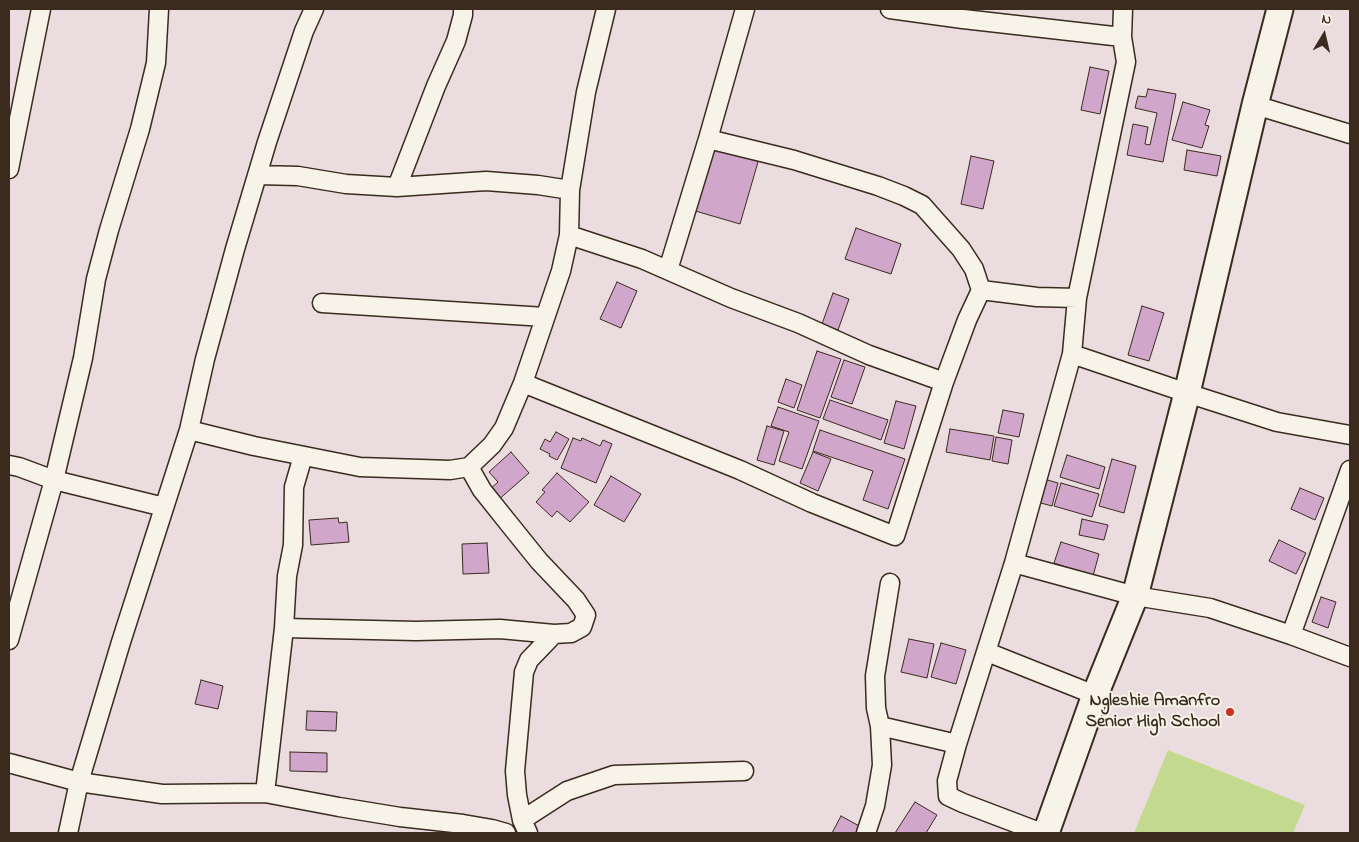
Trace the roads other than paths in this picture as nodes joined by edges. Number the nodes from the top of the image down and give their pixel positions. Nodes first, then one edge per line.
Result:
1 (41, 9) edge
2 (159, 9) edge
3 (314, 9) edge
4 (463, 9) edge
5 (606, 9) edge
6 (745, 9) edge
7 (890, 9) edge
8 (1123, 9) edge
9 (1280, 9) edge
10 (1122, 37) junction
11 (1255, 104) junction
12 (1350, 134) edge
13 (708, 139) junction
14 (9, 169) edge
15 (258, 175) junction
16 (397, 187) junction
17 (570, 190) junction
18 (569, 235) junction
19 (668, 270) junction
20 (981, 290) junction
21 (1077, 298) junction
22 (322, 303) dead end
23 (545, 318) junction
24 (1072, 354) junction
25 (944, 382) junction
26 (523, 383) junction
27 (1187, 393) junction
28 (189, 430) junction
29 (1350, 435) edge
30 (303, 456) junction
31 (9, 465) edge
32 (470, 467) junction
33 (1350, 473) edge
34 (54, 480) junction
35 (164, 507) junction
36 (1014, 563) junction
37 (890, 583) dead end
38 (1135, 596) junction
39 (284, 628) junction
40 (554, 634) junction
41 (1291, 635) junction
42 (9, 640) edge
43 (987, 652) junction
44 (1350, 657) edge
45 (1095, 695) junction
46 (880, 726) junction
47 (957, 744) junction
48 (9, 763) edge
49 (744, 771) dead end
50 (79, 782) junction
51 (265, 793) junction
52 (525, 826) edge
53 (68, 833) edge
54 (506, 833) edge
55 (866, 833) edge
56 (1042, 833) edge
57 (1046, 833) edge

1 - 14 street
2 - 34 street
3 - 15 street
4 - 16 street
5 - 17 street
6 - 13 street
7 - 10 street
8 - 10 street
9 - 11 street
10 - 21 street
11 - 12 street
11 - 27 street
13 - 19 street
13 - 20 street
15 - 16 street
15 - 28 street
16 - 17 street
17 - 18 street
18 - 19 street
18 - 23 street
19 - 25 street
20 - 21 street
20 - 25 street
21 - 24 street
22 - 23 street
23 - 26 street
24 - 27 street
24 - 36 street
25 - 26 street
26 - 32 street
27 - 29 street
27 - 38 street
28 - 30 street
28 - 35 street
30 - 32 street
30 - 39 street
31 - 34 street
32 - 40 street
33 - 41 street
34 - 35 street
34 - 42 street
35 - 50 street
36 - 38 street
36 - 43 street
37 - 46 street
38 - 41 street
38 - 45 street
39 - 40 street
39 - 51 street
40 - 52 street
41 - 44 street
43 - 45 street
43 - 47 street
45 - 57 street
46 - 47 street
46 - 55 street
47 - 56 street
48 - 50 street
49 - 52 street
50 - 51 street
50 - 53 street
51 - 54 street

